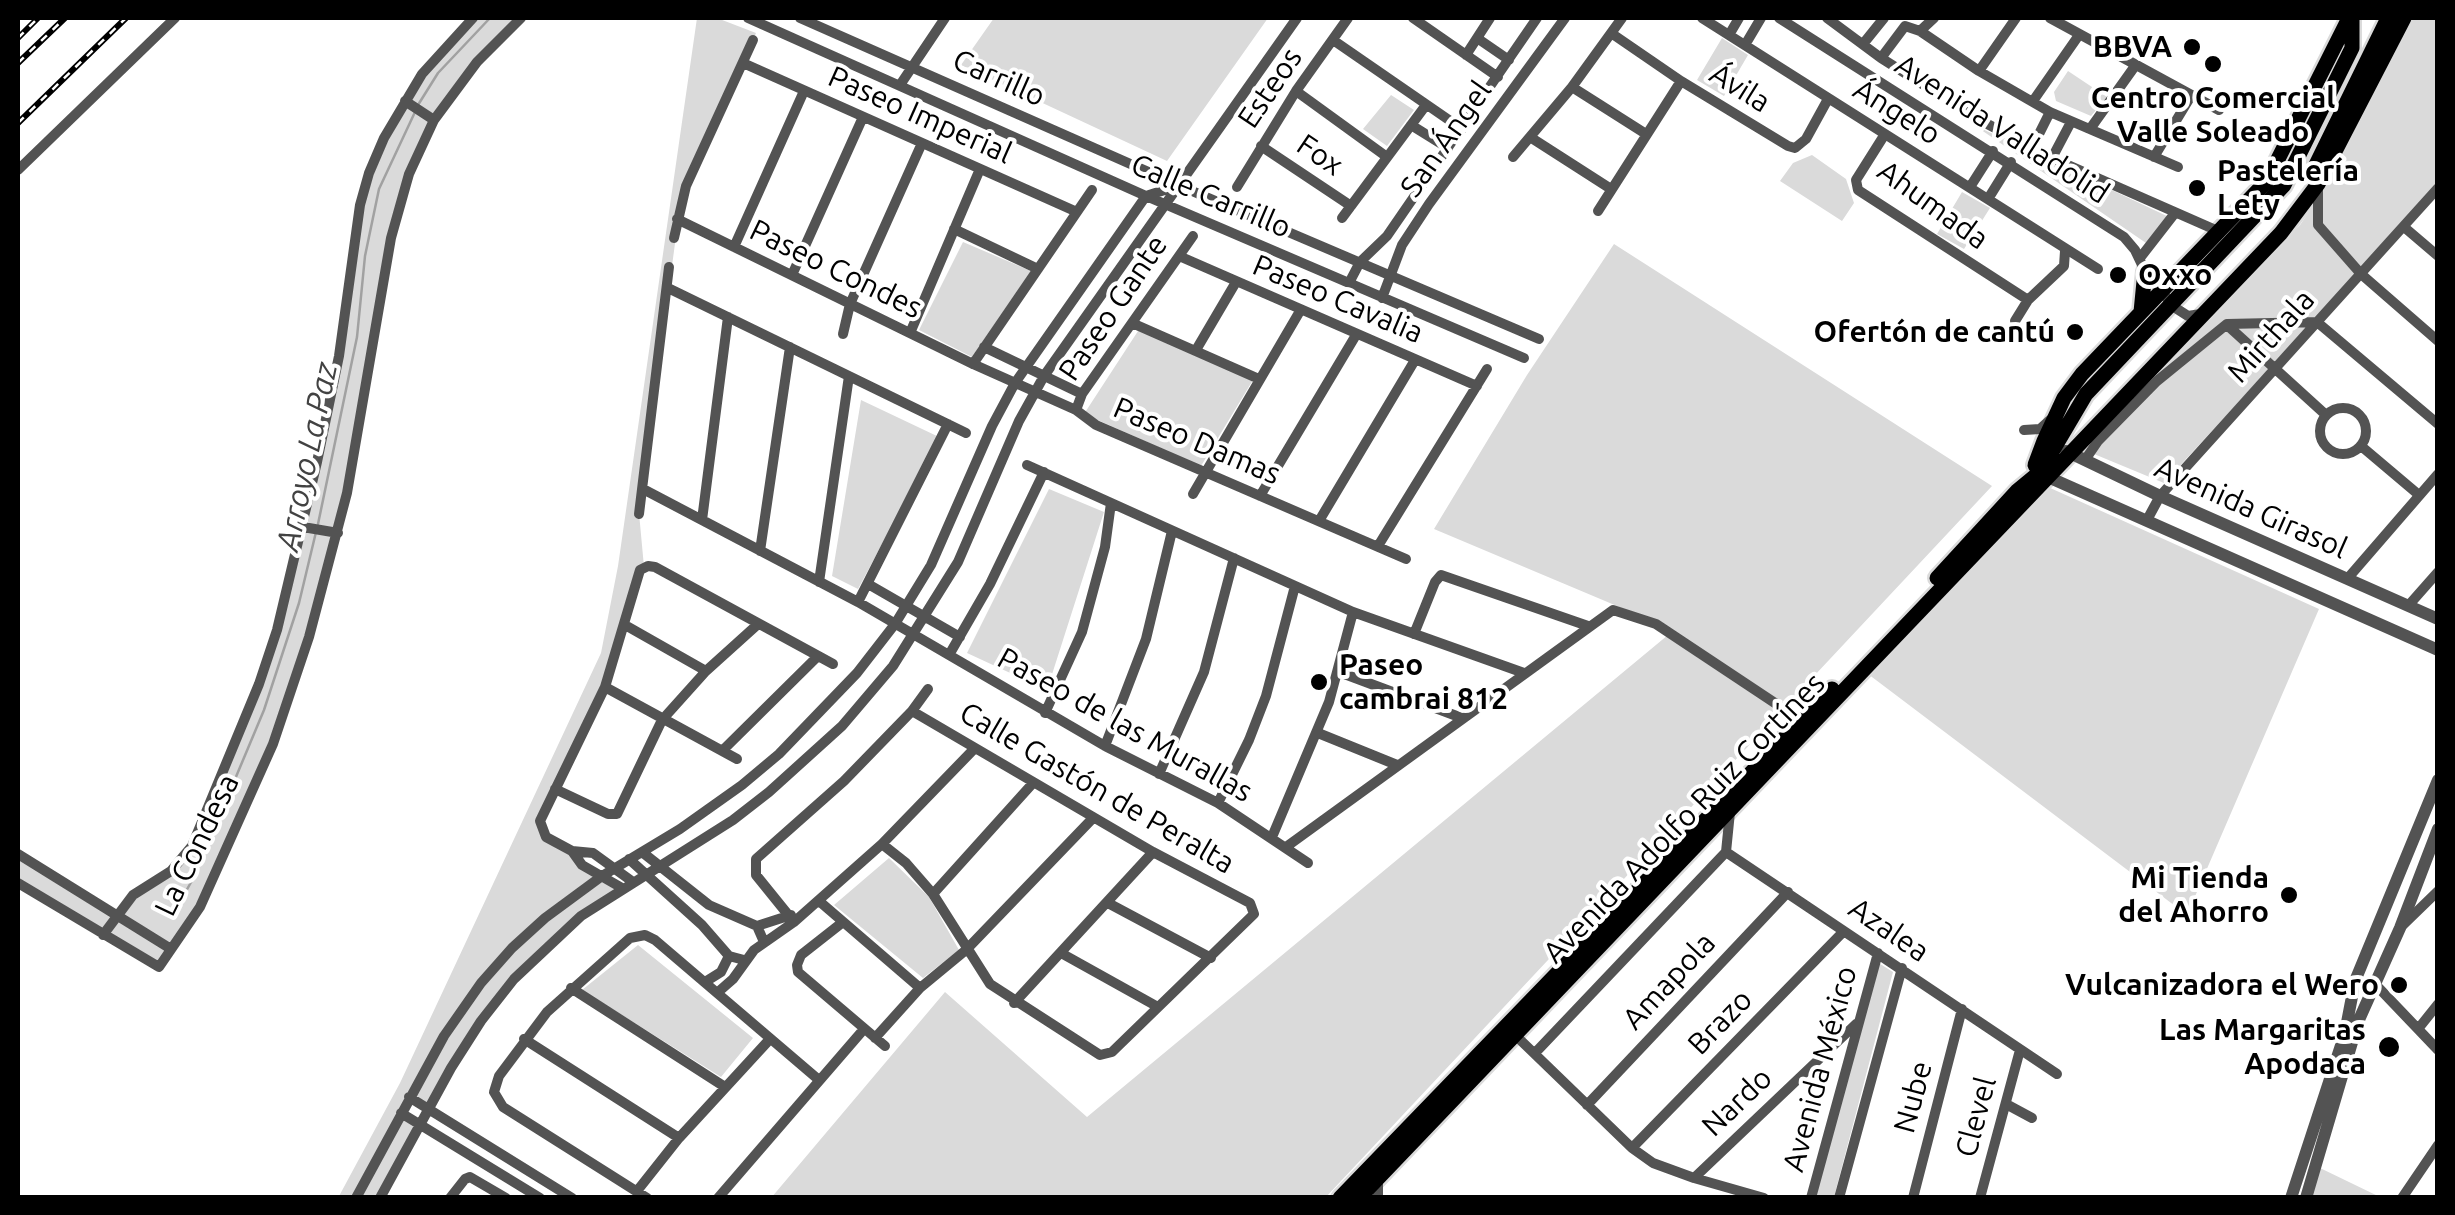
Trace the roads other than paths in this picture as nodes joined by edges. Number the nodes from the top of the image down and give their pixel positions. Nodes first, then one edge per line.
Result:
1 (175, 18) edge
2 (473, 18) edge
3 (521, 18) edge
4 (748, 18) edge
5 (800, 18) edge
6 (945, 18) edge
7 (1296, 18) edge
8 (1348, 18) edge
9 (1413, 18) edge
10 (1490, 18) edge
11 (1537, 18) edge
12 (1565, 18) edge
13 (1622, 18) edge
14 (1702, 18) edge
15 (1740, 18) edge
16 (1762, 18) edge
17 (1779, 18) edge
18 (1827, 18) edge
19 (1884, 18) edge
20 (1934, 18) edge
21 (2016, 18) edge
22 (2050, 18) edge
23 (2350, 18) edge
24 (2388, 18) edge
25 (2400, 18) edge
26 (1920, 30) junction
27 (1611, 33) junction
28 (1730, 35) junction
29 (2080, 35) junction
30 (1477, 38) junction
31 (753, 40) dead end
32 (1333, 40) junction
33 (1863, 44) junction
34 (1745, 45) junction
35 (1466, 55) junction
36 (1881, 58) junction
37 (1509, 60) junction
38 (743, 64) junction
39 (911, 66) junction
40 (2134, 66) junction
41 (1980, 71) junction
42 (1498, 77) junction
43 (1681, 81) junction
44 (900, 85) junction
45 (1572, 87) junction
46 (804, 90) junction
47 (1296, 91) junction
48 (2191, 96) junction
49 (1828, 98) junction
50 (2033, 101) junction
51 (408, 102) junction
52 (1426, 105) junction
53 (2219, 110) dead end
54 (2050, 112) junction
55 (863, 117) junction
56 (431, 118) junction
57 (2070, 122) junction
58 (1411, 125) junction
59 (1462, 129) junction
60 (2090, 130) junction
61 (1646, 134) junction
62 (1885, 134) junction
63 (1530, 137) junction
64 (922, 143) junction
65 (1261, 146) junction
66 (1448, 148) junction
67 (2032, 148) junction
68 (1993, 151) junction
69 (1387, 157) junction
70 (1513, 157) dead end
71 (2154, 157) junction
72 (2052, 158) junction
73 (2010, 162) junction
74 (2178, 167) dead end
75 (980, 169) junction
76 (18, 170) edge
77 (2318, 184) junction
78 (1178, 185) junction
79 (1237, 187) dead end
80 (1970, 187) junction
81 (2438, 188) edge
82 (1611, 189) junction
83 (1092, 190) dead end
84 (1415, 195) junction
85 (1146, 196) junction
86 (1988, 199) junction
87 (1166, 204) junction
88 (1429, 204) junction
89 (2304, 205) junction
90 (1351, 206) junction
91 (1598, 211) dead end
92 (1077, 212) junction
93 (2175, 212) junction
94 (1342, 218) dead end
95 (677, 219) junction
96 (2318, 224) junction
97 (2404, 227) junction
98 (954, 229) junction
99 (2218, 231) junction
100 (1193, 236) dead end
101 (674, 238) dead end
102 (734, 247) junction
103 (2065, 250) junction
104 (1179, 256) junction
105 (2438, 256) edge
106 (1360, 262) junction
107 (2142, 265) junction
108 (669, 267) dead end
109 (1038, 269) junction
110 (2098, 269) dead end
111 (2361, 274) junction
112 (792, 276) junction
113 (1392, 276) junction
114 (1236, 282) junction
115 (1349, 283) junction
116 (668, 288) junction
117 (2165, 297) junction
118 (1382, 298) junction
119 (2028, 300) junction
120 (850, 304) junction
121 (1300, 311) junction
122 (2141, 312) junction
123 (2195, 315) junction
124 (728, 317) junction
125 (2015, 322) dead end
126 (2317, 322) junction
127 (1132, 323) junction
128 (2227, 324) junction
129 (910, 333) junction
130 (843, 334) dead end
131 (1356, 334) junction
132 (1538, 340) dead end
133 (2438, 341) edge
134 (790, 347) junction
135 (984, 348) junction
136 (1196, 350) junction
137 (1524, 358) dead end
138 (1416, 360) junction
139 (973, 364) junction
140 (1026, 367) junction
141 (1486, 369) dead end
142 (2277, 370) junction
143 (850, 376) junction
144 (1044, 376) junction
145 (1259, 380) junction
146 (1015, 382) junction
147 (1477, 386) junction
148 (1034, 391) junction
149 (1082, 394) junction
150 (2060, 407) junction
151 (1076, 410) junction
152 (2326, 415) junction
153 (948, 424) junction
154 (2438, 424) edge
155 (2024, 430) dead end
156 (966, 434) dead end
157 (2361, 446) junction
158 (2051, 459) junction
159 (2085, 460) junction
160 (1027, 465) dead end
161 (1044, 472) junction
162 (1204, 473) junction
163 (2438, 474) edge
164 (643, 489) junction
165 (1193, 494) dead end
166 (2419, 495) junction
167 (1260, 496) junction
168 (2160, 496) junction
169 (1111, 503) junction
170 (640, 514) dead end
171 (702, 520) junction
172 (2147, 520) junction
173 (1320, 521) junction
174 (307, 528) junction
175 (1172, 530) junction
176 (334, 533) junction
177 (1378, 546) junction
178 (760, 551) junction
179 (1234, 558) junction
180 (1406, 559) dead end
181 (2438, 572) edge
182 (2348, 578) junction
183 (819, 582) junction
184 (868, 584) junction
185 (1295, 586) junction
186 (858, 602) junction
187 (907, 606) junction
188 (2408, 606) junction
189 (1353, 612) junction
190 (926, 617) junction
191 (2438, 619) edge
192 (895, 624) junction
193 (625, 625) junction
194 (757, 625) junction
195 (1588, 626) junction
196 (1414, 634) junction
197 (914, 635) junction
198 (960, 637) junction
199 (2438, 650) edge
200 (949, 655) junction
201 (818, 657) junction
202 (833, 664) dead end
203 (706, 670) junction
204 (1338, 672) junction
205 (1524, 673) junction
206 (605, 687) junction
207 (928, 688) dead end
208 (912, 711) junction
209 (1045, 713) junction
210 (1462, 718) junction
211 (662, 720) junction
212 (1806, 724) junction
213 (1318, 733) junction
214 (1105, 746) junction
215 (975, 748) junction
216 (722, 751) junction
217 (737, 760) dead end
218 (1398, 764) junction
219 (1159, 774) junction
220 (2438, 780) edge
221 (1033, 783) junction
222 (555, 789) junction
223 (1218, 803) junction
224 (1730, 811) junction
225 (1094, 818) junction
226 (2438, 829) edge
227 (1272, 837) junction
228 (882, 844) junction
229 (1286, 847) junction
230 (572, 850) junction
231 (642, 852) junction
232 (1153, 852) junction
233 (1726, 852) junction
234 (18, 854) edge
235 (630, 860) junction
236 (1308, 864) dead end
237 (659, 866) junction
238 (2404, 866) junction
239 (614, 868) junction
240 (2421, 873) junction
241 (646, 874) junction
242 (602, 876) junction
243 (18, 883) edge
244 (628, 885) junction
245 (2438, 891) edge
246 (1788, 892) junction
247 (933, 894) junction
248 (818, 901) junction
249 (1108, 903) junction
250 (117, 915) junction
251 (795, 917) junction
252 (843, 922) junction
253 (757, 926) junction
254 (2400, 928) junction
255 (1844, 931) junction
256 (104, 935) junction
257 (764, 942) junction
258 (172, 948) junction
259 (966, 950) junction
260 (1061, 953) junction
261 (1878, 953) junction
262 (730, 956) junction
263 (1211, 958) junction
264 (2364, 959) junction
265 (744, 960) junction
266 (1902, 968) junction
267 (705, 982) junction
268 (2355, 982) junction
269 (2375, 984) junction
270 (571, 988) junction
271 (920, 988) junction
272 (718, 993) junction
273 (1014, 1003) junction
274 (2438, 1004) edge
275 (1158, 1007) junction
276 (1962, 1010) junction
277 (1859, 1020) junction
278 (864, 1029) junction
279 (2418, 1029) junction
280 (1510, 1030) junction
281 (770, 1038) junction
282 (875, 1038) junction
283 (524, 1040) junction
284 (885, 1046) dead end
285 (2020, 1050) junction
286 (2438, 1050) edge
287 (1536, 1053) junction
288 (2057, 1074) dead end
289 (818, 1080) junction
290 (725, 1087) junction
291 (410, 1097) junction
292 (2006, 1104) junction
293 (1587, 1105) junction
294 (429, 1108) junction
295 (401, 1113) junction
296 (2032, 1118) dead end
297 (420, 1124) junction
298 (680, 1138) junction
299 (2438, 1145) edge
300 (1632, 1148) junction
301 (1378, 1177) junction
302 (1694, 1178) junction
303 (636, 1191) junction
304 (1348, 1194) edge
305 (356, 1198) edge
306 (380, 1198) edge
307 (450, 1198) edge
308 (506, 1198) edge
309 (540, 1198) edge
310 (572, 1198) edge
311 (648, 1198) edge
312 (718, 1198) edge
313 (1378, 1198) edge
314 (1764, 1198) edge
315 (1811, 1198) edge
316 (1839, 1198) edge
317 (1913, 1198) edge
318 (1980, 1198) edge
319 (2290, 1198) edge
320 (2306, 1198) edge
321 (2402, 1198) edge

1 - 76 street
2 - 51 street, La Condesa
3 - 56 street, La Condesa
4 - 44 street, Calle Carrillo
5 - 39 street, Carrillo
6 - 39 street
7 - 78 street
8 - 32 street, Esteos
9 - 35 street
10 - 30 street
11 - 37 street, San Ángel
12 - 88 street, San Ángel
13 - 27 street
14 - 28 street, Ángelo
15 - 28 street
16 - 34 street
17 - 68 street, Avenida Valladolid
18 - 33 street, Avenida Valladolid
19 - 33 street
20 - 26 street
21 - 41 street
22 - 29 street
23 - 99 main road, Avenida Adolfo Ruiz Cortínes
23 - 117 main road
24 - 123 main road
25 - 77 main road, Avenida Adolfo Ruiz Cortínes
25 - 123 main road
26 - 36 street
26 - 41 street
27 - 43 street, Ávila
27 - 45 street
28 - 34 street, Ángelo
29 - 40 street
29 - 50 street
30 - 35 street
30 - 37 street
31 - 38 street
32 - 47 street, Esteos
32 - 52 street
33 - 36 street, Avenida Valladolid
34 - 49 street, Ángelo
35 - 42 street
36 - 67 street, Avenida Valladolid
37 - 42 street, San Ángel
38 - 46 street, Paseo Imperial
38 - 95 street
39 - 44 street
39 - 78 street, Carrillo
40 - 48 street
40 - 60 street
41 - 50 street
42 - 59 street, San Ángel
43 - 49 street, Ávila
43 - 61 street
44 - 85 street, Calle Carrillo
45 - 61 street
45 - 63 street
46 - 55 street, Paseo Imperial
46 - 102 street
47 - 65 street, Esteos
47 - 69 street
48 - 53 street
48 - 71 street
49 - 62 street, Ángelo
50 - 54 street
51 - 56 street
51 - 174 street, La Condesa
52 - 58 street
52 - 59 street
54 - 57 street
54 - 67 street
55 - 64 street, Paseo Imperial
55 - 112 street
56 - 176 street, La Condesa
57 - 60 street
57 - 72 street
58 - 66 street
58 - 69 street
59 - 66 street, San Ángel
60 - 71 street
61 - 82 street
62 - 80 street, Ángelo
62 - 119 street, Ahumada
63 - 70 street
63 - 82 street
64 - 75 street, Paseo Imperial
64 - 120 street
65 - 79 street, Esteos
65 - 90 street, Fox
66 - 84 street, San Ángel
67 - 72 street, Avenida Valladolid
68 - 73 street, Avenida Valladolid
68 - 80 street
69 - 90 street
71 - 74 street
72 - 93 street, Avenida Valladolid
73 - 86 street
73 - 107 street, Avenida Valladolid
75 - 92 street, Paseo Imperial
75 - 98 street
77 - 89 main road, Avenida Adolfo Ruiz Cortínes
77 - 96 street
78 - 85 street
78 - 87 street
78 - 106 street, Calle Carrillo
80 - 86 street, Ángelo
81 - 97 street, Mirthala
82 - 91 street
83 - 92 street
84 - 88 street
84 - 106 street, San Ángel
85 - 87 street, Calle Carrillo
85 - 140 street
86 - 103 street, Ángelo
87 - 115 street, Calle Carrillo
87 - 144 street
88 - 113 street, San Ángel
89 - 96 street
89 - 123 main road, Avenida Adolfo Ruiz Cortínes
90 - 94 street
92 - 109 street
93 - 99 street, Avenida Valladolid
93 - 107 street
95 - 101 street
95 - 102 street, Paseo Condes
96 - 111 street
97 - 105 street
97 - 111 street, Mirthala
98 - 109 street
98 - 129 street
99 - 117 main road, Avenida Adolfo Ruiz Cortínes
100 - 104 street, Paseo Gante
102 - 112 street, Paseo Condes
103 - 110 street, Ángelo
103 - 119 street
104 - 114 street, Paseo Cavalia
104 - 127 street, Paseo Gante
106 - 113 street, Calle Carrillo
106 - 115 street, San Ángel
107 - 117 street, Avenida Valladolid
107 - 122 main road
108 - 116 street
109 - 135 street
111 - 126 street, Mirthala
111 - 133 street
112 - 120 street, Paseo Condes
113 - 118 street, San Ángel
113 - 132 street, Calle Carrillo
114 - 121 street, Paseo Cavalia
114 - 136 street
115 - 118 street, Calle Carrillo
116 - 124 street
116 - 164 street
117 - 122 main road, Avenida Adolfo Ruiz Cortínes
117 - 123 street, Avenida Valladolid
117 - 158 main road
118 - 137 street, Calle Carrillo
119 - 125 street
120 - 129 street, Paseo Condes
120 - 130 street
121 - 131 street, Paseo Cavalia
121 - 145 street
122 - 150 main road, Avenida Adolfo Ruiz Cortínes
123 - 158 main road, Avenida Adolfo Ruiz Cortínes
124 - 134 street
124 - 171 street
126 - 128 street
126 - 142 street, Mirthala
126 - 154 street
127 - 136 street
127 - 149 street, Paseo Gante
128 - 142 street
128 - 159 street
129 - 139 street, Paseo Condes
131 - 138 street, Paseo Cavalia
131 - 167 street
134 - 143 street
134 - 178 street
135 - 139 street
135 - 140 street, Paseo Damas
136 - 145 street
138 - 147 street, Paseo Cavalia
138 - 173 street
139 - 146 street, Paseo Damas
140 - 144 street, Paseo Damas
140 - 146 street
141 - 147 street
142 - 152 street
142 - 168 street, Mirthala
143 - 153 street
143 - 183 street
144 - 148 street
144 - 149 street, Paseo Damas
145 - 162 street
146 - 148 street, Paseo Damas
146 - 187 street
147 - 177 street
148 - 151 street, Paseo Damas
148 - 190 street
149 - 151 street, Paseo Gante
150 - 155 street
150 - 158 main road, Avenida Adolfo Ruiz Cortínes
151 - 162 street, Paseo Damas
152 - 157 street
152 - 157 street
153 - 156 street
153 - 184 street
157 - 166 street
158 - 159 street, Avenida Girasol
158 - 172 street, Avenida Girasol
158 - 212 main road
158 - 212 main road, Avenida Adolfo Ruiz Cortínes
159 - 168 street, Avenida Girasol
160 - 161 street
161 - 169 street
161 - 198 street
162 - 165 street
162 - 167 street, Paseo Damas
163 - 166 street
164 - 170 street
164 - 171 street, Paseo de las Murallas
166 - 182 street
167 - 173 street, Paseo Damas
168 - 172 street, Mirthala
168 - 182 street, Avenida Girasol
169 - 175 street
169 - 209 street
171 - 178 street, Paseo de las Murallas
172 - 199 street, Avenida Girasol
173 - 177 street, Paseo Damas
174 - 176 street
174 - 250 street, La Condesa
175 - 179 street
175 - 214 street
176 - 258 street, La Condesa
177 - 180 street, Paseo Damas
178 - 183 street, Paseo de las Murallas
179 - 185 street
179 - 219 street
181 - 188 street
182 - 188 street, Avenida Girasol
183 - 186 street, Paseo de las Murallas
184 - 186 street
184 - 187 street, Paseo de las Murallas
185 - 189 street
185 - 223 street
186 - 192 street, Paseo de las Murallas
187 - 190 street, Paseo de las Murallas
187 - 192 street
188 - 191 street, Avenida Girasol
189 - 196 street
189 - 204 street
190 - 197 street
190 - 198 street, Paseo de las Murallas
192 - 197 street, Paseo de las Murallas
192 - 231 street
193 - 194 street
193 - 203 street
193 - 206 street
194 - 201 street
194 - 203 street
195 - 196 street
195 - 205 street
195 - 212 street
196 - 205 street
197 - 200 street, Paseo de las Murallas
197 - 237 street
198 - 200 street
200 - 209 street, Paseo de las Murallas
201 - 202 street
201 - 216 street
203 - 211 street
204 - 210 street
204 - 213 street
205 - 210 street
206 - 211 street
206 - 222 street
207 - 208 street
208 - 215 street, Calle Gastón de Peralta
208 - 251 street
209 - 214 street, Paseo de las Murallas
210 - 218 street
211 - 216 street
211 - 222 street
212 - 224 main road, Avenida Adolfo Ruiz Cortínes
212 - 280 main road
213 - 218 street
213 - 227 street
214 - 219 street, Paseo de las Murallas
215 - 221 street, Calle Gastón de Peralta
215 - 228 street
216 - 217 street
218 - 229 street
219 - 223 street, Paseo de las Murallas
220 - 238 street
221 - 225 street, Calle Gastón de Peralta
221 - 247 street
222 - 230 street
223 - 227 street, Paseo de las Murallas
224 - 233 street
224 - 280 main road, Avenida Adolfo Ruiz Cortínes
225 - 232 street, Calle Gastón de Peralta
225 - 259 street
226 - 240 street
227 - 229 street, Paseo de las Murallas
228 - 247 street
228 - 248 street
229 - 236 street, Paseo de las Murallas
230 - 239 street
230 - 242 street
231 - 235 street
231 - 237 street
232 - 249 street
232 - 263 street, Calle Gastón de Peralta
233 - 246 street, Azalea
233 - 287 street
234 - 250 street
235 - 239 street
235 - 241 street
237 - 241 street
237 - 253 street
238 - 240 street
238 - 264 street
239 - 242 street
239 - 244 street
240 - 254 street
241 - 244 street
241 - 262 street
242 - 244 street
242 - 291 street
243 - 256 street
244 - 294 street
245 - 254 street
246 - 255 street, Azalea
246 - 293 street, Amapola
247 - 259 street
248 - 251 street
248 - 252 street
249 - 260 street
249 - 263 street
250 - 256 street, La Condesa
250 - 258 street
251 - 253 street
251 - 257 street
252 - 271 street
252 - 278 street
253 - 257 street
254 - 269 street
255 - 261 street, Azalea
255 - 300 street, Brazo
256 - 258 street, La Condesa
257 - 265 street
259 - 271 street
259 - 273 street
260 - 273 street
260 - 275 street
261 - 266 street, Azalea
261 - 277 street, Avenida México
262 - 265 street
262 - 267 street
263 - 275 street
264 - 268 street
264 - 269 street
265 - 272 street
266 - 276 street, Azalea
266 - 316 street, Avenida México
267 - 270 street
267 - 272 street
268 - 269 street
268 - 319 street
269 - 279 street
269 - 320 street
270 - 283 street
270 - 290 street
271 - 282 street
272 - 281 street
273 - 275 street
274 - 279 street
276 - 285 street, Azalea
276 - 317 street, Nube
277 - 302 street, Nardo
277 - 315 street, Avenida México
278 - 282 street
278 - 289 street
279 - 286 street
280 - 287 street
280 - 301 main road, Avenida Adolfo Ruiz Cortínes
280 - 304 main road
281 - 289 street
281 - 290 street
282 - 284 street
283 - 298 street
283 - 303 street
285 - 288 street, Azalea
285 - 292 street, Clevel
287 - 293 street
289 - 312 street
290 - 298 street
291 - 294 street
291 - 295 street
292 - 296 street
292 - 318 street, Clevel
293 - 300 street
294 - 297 street
294 - 310 street
295 - 297 street
295 - 305 street
297 - 306 street
297 - 309 street
298 - 303 street
299 - 321 street
300 - 302 street
301 - 304 main road, Avenida Adolfo Ruiz Cortínes
301 - 313 street
302 - 314 street
303 - 311 street
307 - 308 street

